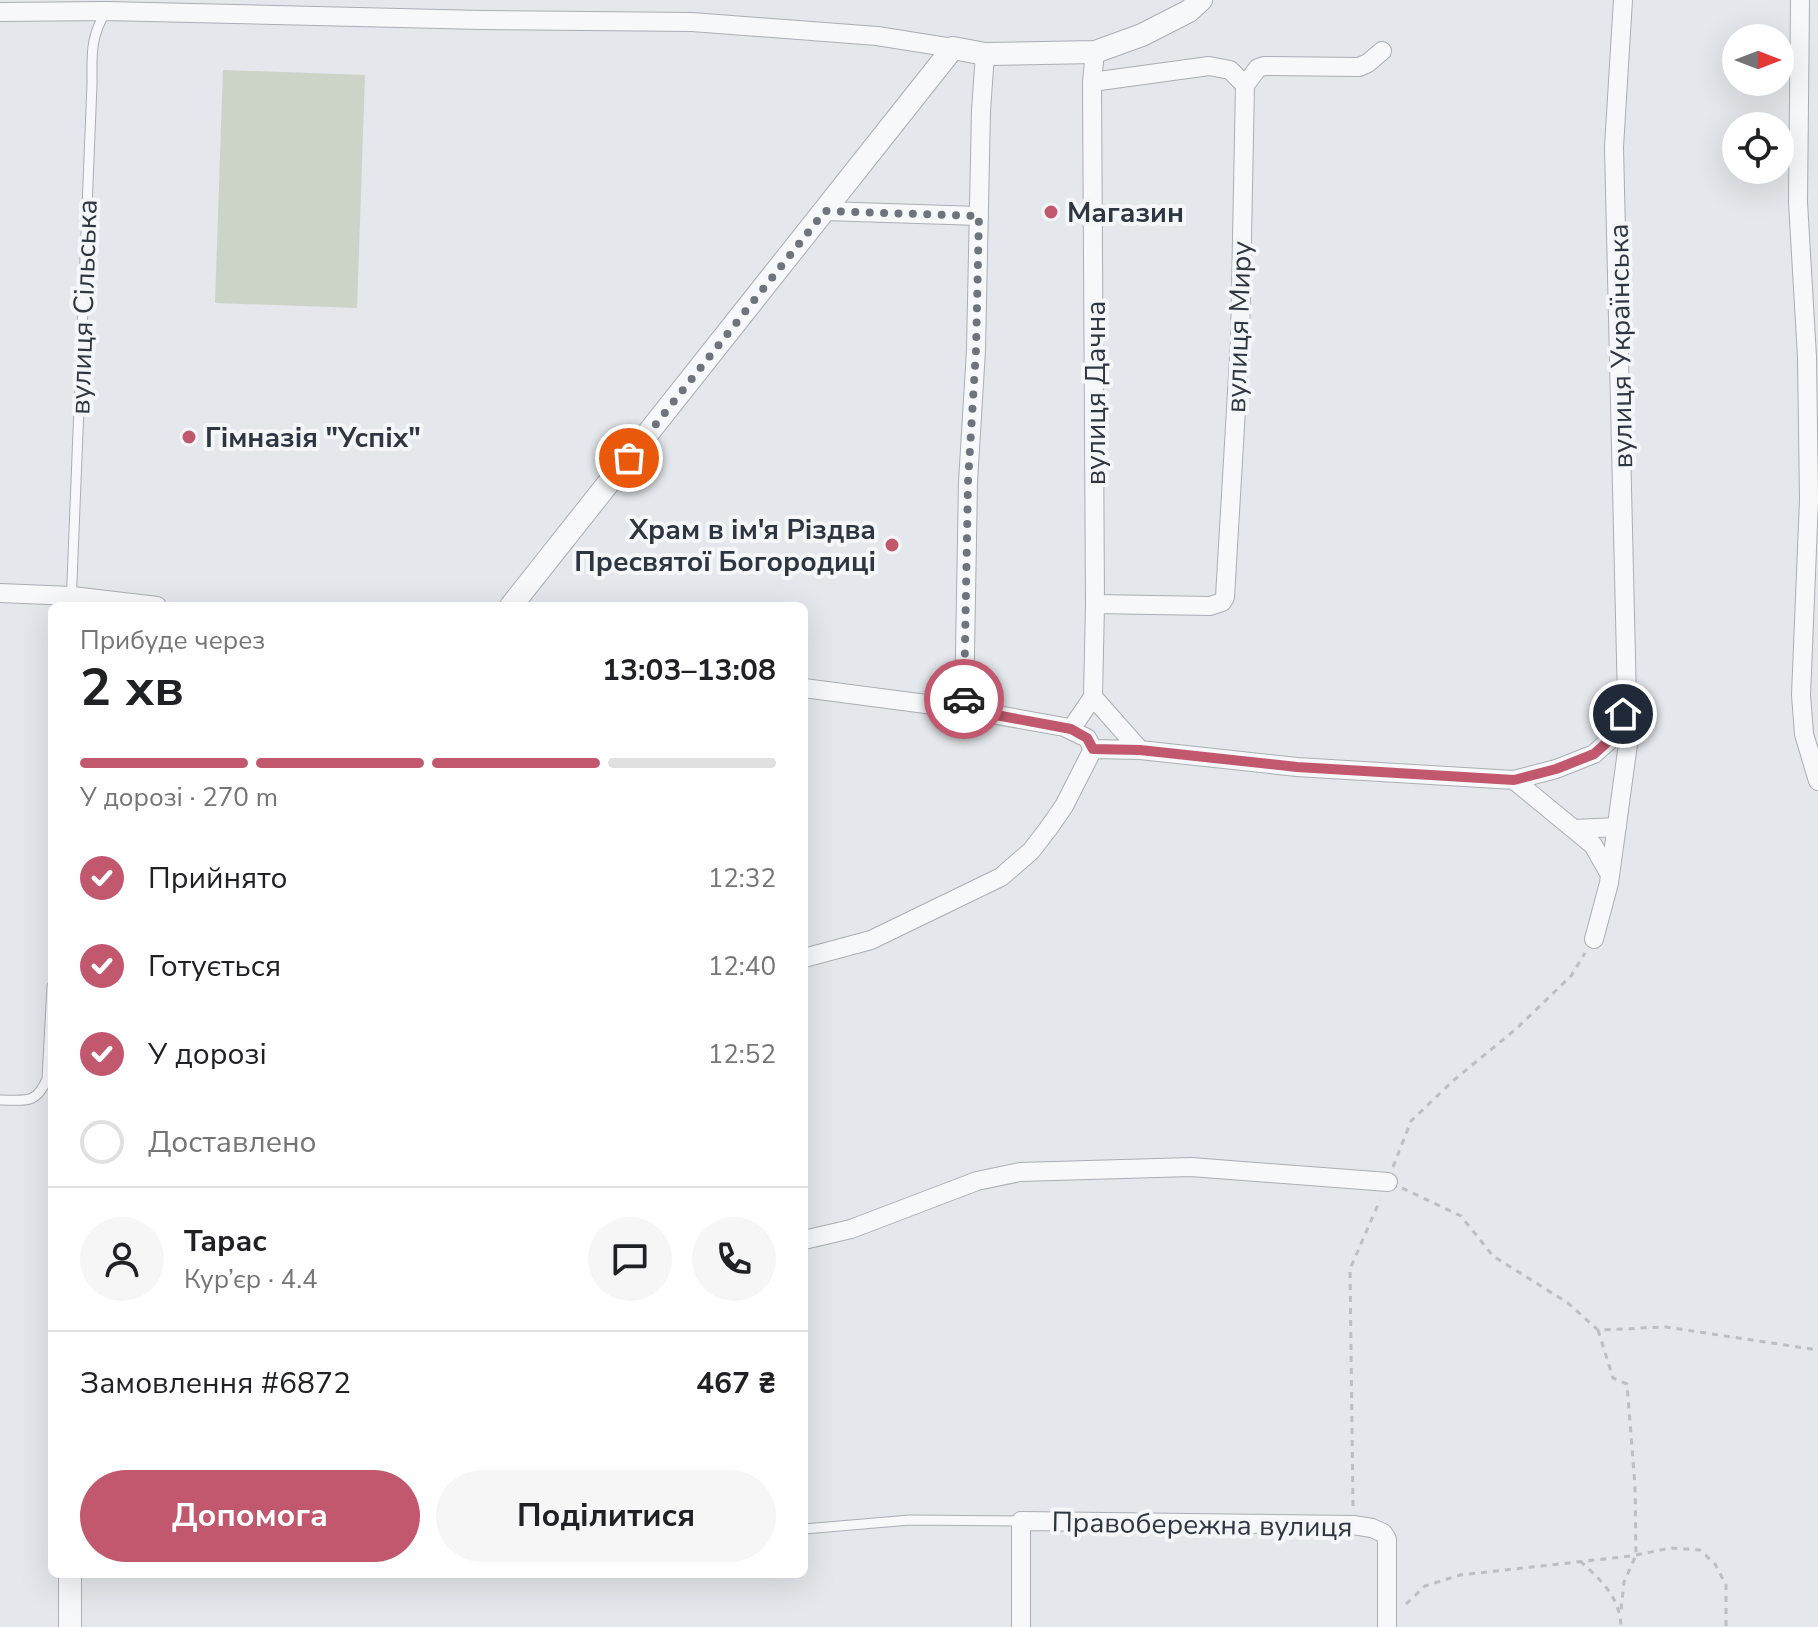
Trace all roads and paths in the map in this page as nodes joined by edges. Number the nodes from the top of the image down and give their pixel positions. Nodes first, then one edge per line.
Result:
1 (1201, 0) edge
2 (1623, 0) edge
3 (1800, 0) edge
4 (107, 5) edge
5 (0, 12) edge
6 (953, 48) junction
7 (1382, 51) dead end
8 (1095, 52) junction
9 (985, 54) junction
10 (1092, 82) junction
11 (1245, 85) junction
12 (825, 211) junction
13 (979, 216) junction
14 (0, 593) edge
15 (71, 601) edge
16 (514, 602) edge
17 (1095, 604) junction
18 (808, 689) edge
19 (1628, 693) junction
20 (1093, 697) junction
21 (964, 709) junction
22 (1071, 729) junction
23 (1093, 749) junction
24 (1140, 750) junction
25 (1514, 780) junction
26 (1818, 781) edge
27 (1617, 827) junction
28 (1574, 829) junction
29 (1609, 873) junction
30 (1594, 939) joint
31 (808, 957) edge
32 (48, 1060) edge
33 (42, 1092) junction
34 (48, 1094) edge
35 (0, 1100) edge
36 (1388, 1182) junction
37 (808, 1239) edge
38 (1598, 1330) junction
39 (1818, 1350) edge
40 (1021, 1521) junction
41 (1353, 1525) junction
42 (808, 1529) edge
43 (1636, 1555) junction
44 (1580, 1561) junction
45 (70, 1578) edge
46 (1621, 1610) junction
47 (1387, 1626) edge
48 (70, 1627) edge
49 (1021, 1627) edge
50 (1621, 1627) edge
51 (1726, 1627) edge

1 - 8 street
2 - 19 street, вулиця Українська
3 - 26 street
4 - 5 street
4 - 6 street
4 - 15 lane, вулиця Сільська
6 - 9 street
6 - 12 street
7 - 11 street
8 - 9 street
8 - 10 street, вулиця Дачна
9 - 13 street
10 - 11 street
10 - 17 street, вулиця Дачна
11 - 17 street, вулиця Миру
12 - 13 street
12 - 16 street
13 - 21 street
14 - 15 street
17 - 20 street, вулиця Дачна
18 - 21 street
19 - 25 street, вулиця Українська
19 - 27 street, вулиця Українська
20 - 22 street
20 - 24 street
21 - 22 street
22 - 23 street
23 - 24 street, вулиця Українська
23 - 31 street
24 - 25 street, вулиця Українська
25 - 28 street
27 - 28 street
27 - 29 street, вулиця Українська
28 - 29 street
29 - 30 street, вулиця Українська
30 - 36 path
32 - 33 lane
33 - 34 lane
33 - 35 lane
36 - 37 street
36 - 38 path
36 - 41 path
38 - 39 path
38 - 43 path
40 - 41 street, Правобережна вулиця
40 - 42 lane
40 - 49 street
41 - 47 street, Правобережна вулиця
43 - 44 path
43 - 46 path
43 - 51 path
44 - 46 path
44 - 47 path
45 - 48 street
46 - 50 path

